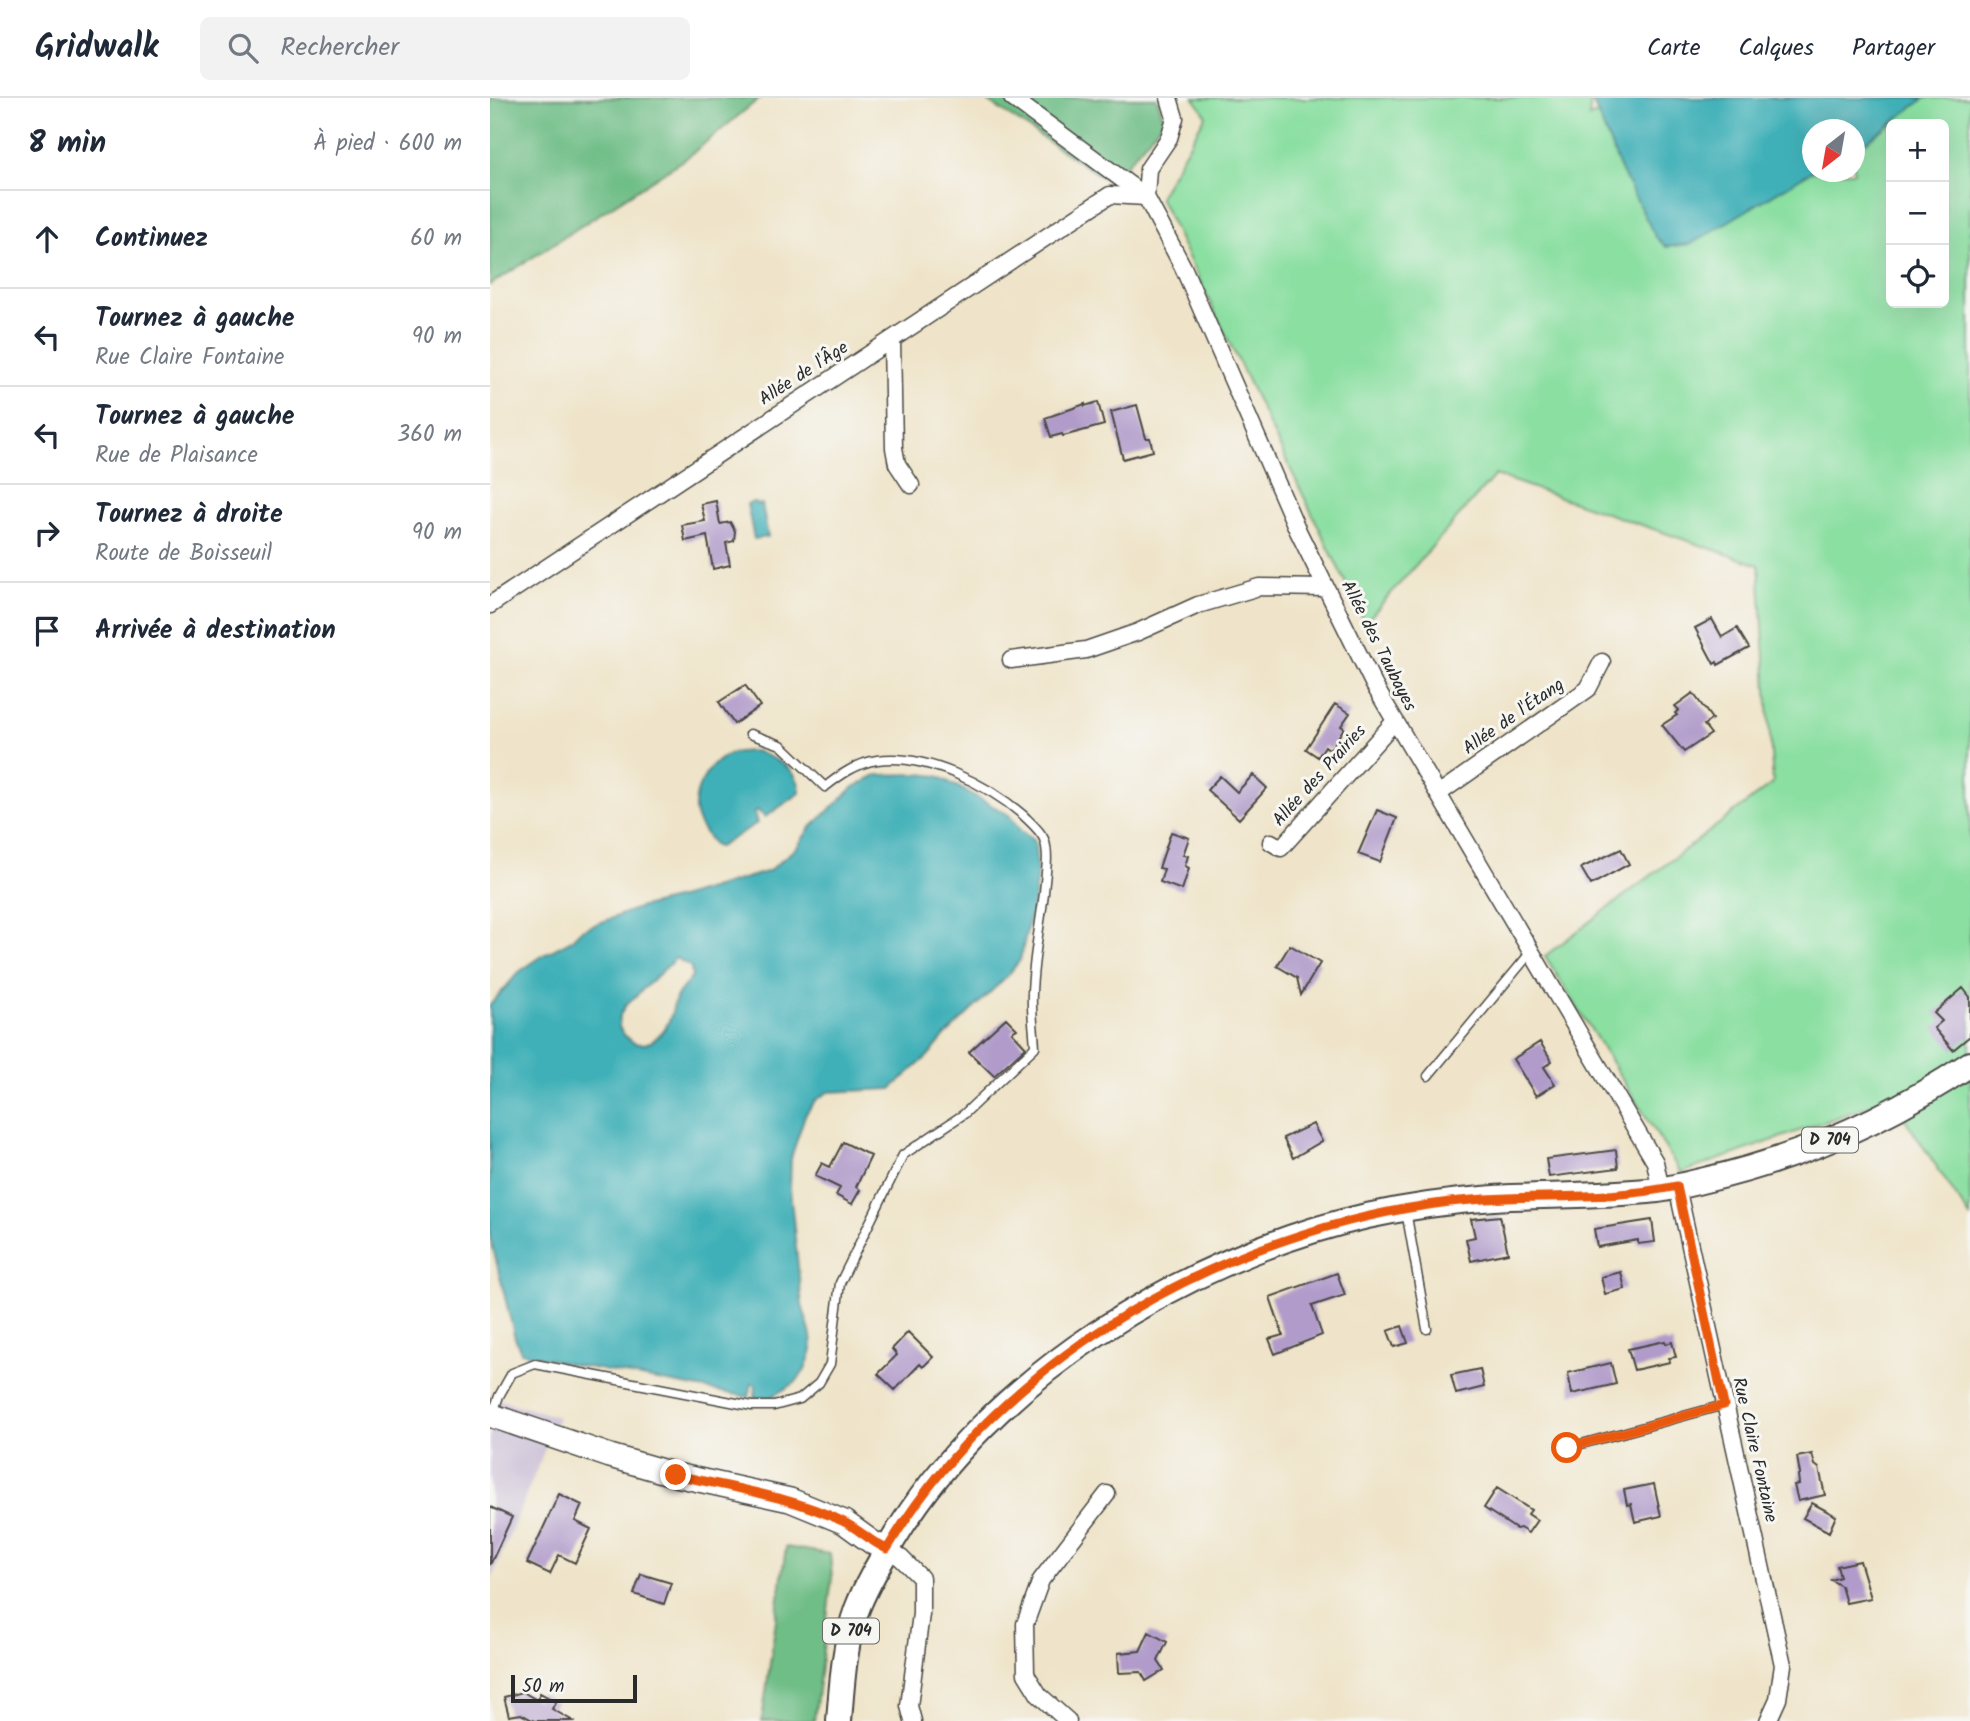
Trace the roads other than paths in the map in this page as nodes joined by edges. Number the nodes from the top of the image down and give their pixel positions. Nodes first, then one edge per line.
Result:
1 (1012, 98) edge
2 (1169, 98) edge
3 (1146, 197) junction
4 (892, 339) junction
5 (911, 485) dead end
6 (1326, 588) junction
7 (490, 605) edge
8 (1012, 660) dead end
9 (1602, 662) dead end
10 (1395, 721) junction
11 (750, 734) dead end
12 (1438, 794) junction
13 (1271, 842) dead end
14 (1531, 952) junction
15 (1970, 1063) edge
16 (1428, 1076) dead end
17 (1669, 1188) junction
18 (1405, 1209) junction
19 (1427, 1329) dead end
20 (1724, 1405) junction
21 (491, 1416) edge
22 (1567, 1448) dead end
23 (1107, 1494) dead end
24 (887, 1549) junction
25 (839, 1721) edge
26 (913, 1721) edge
27 (1068, 1721) edge
28 (1768, 1721) edge

1 - 3 street
2 - 3 street
3 - 4 street, Allée de l'Âge
3 - 6 street, Allée des Taubayes
4 - 5 street
4 - 7 street, Allée de l'Âge
6 - 8 street
6 - 10 street, Allée des Taubayes
9 - 12 street, Allée de l'Étang
10 - 12 street, Allée des Taubayes
10 - 13 street, Allée des Prairies
11 - 21 lane
12 - 14 street, Allée des Taubayes
14 - 16 lane
14 - 17 street, Allée des Taubayes
15 - 17 main road, D 704
17 - 18 main road, D 704
17 - 20 street, Rue Claire Fontaine
18 - 19 lane
18 - 24 main road, D 704
20 - 22 lane
20 - 28 street, Rue Claire Fontaine
21 - 24 main road
23 - 27 street
24 - 25 main road, D 704
24 - 26 street

